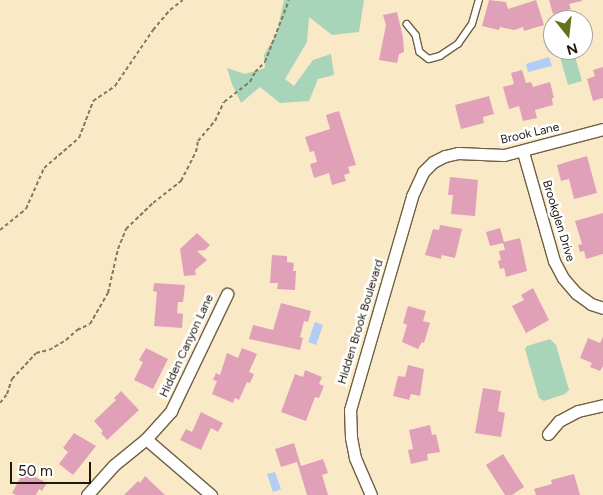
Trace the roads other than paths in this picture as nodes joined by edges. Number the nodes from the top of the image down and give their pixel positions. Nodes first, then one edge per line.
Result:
1 (479, 0) edge
2 (407, 24) dead end
3 (603, 129) edge
4 (523, 152) junction
5 (434, 162) joint
6 (226, 294) dead end
7 (603, 308) edge
8 (603, 406) edge
9 (548, 434) dead end
10 (146, 440) junction
11 (87, 495) edge
12 (211, 495) edge
13 (371, 495) edge

1 - 2 lane
3 - 4 street, Brook Lane
4 - 5 street, Brook Lane
4 - 7 street, Brookglen Drive
5 - 13 street, Hidden Brook Boulevard
6 - 10 street, Hidden Canyon Lane
8 - 9 street
10 - 11 street, Hidden Canyon Lane
10 - 12 street

